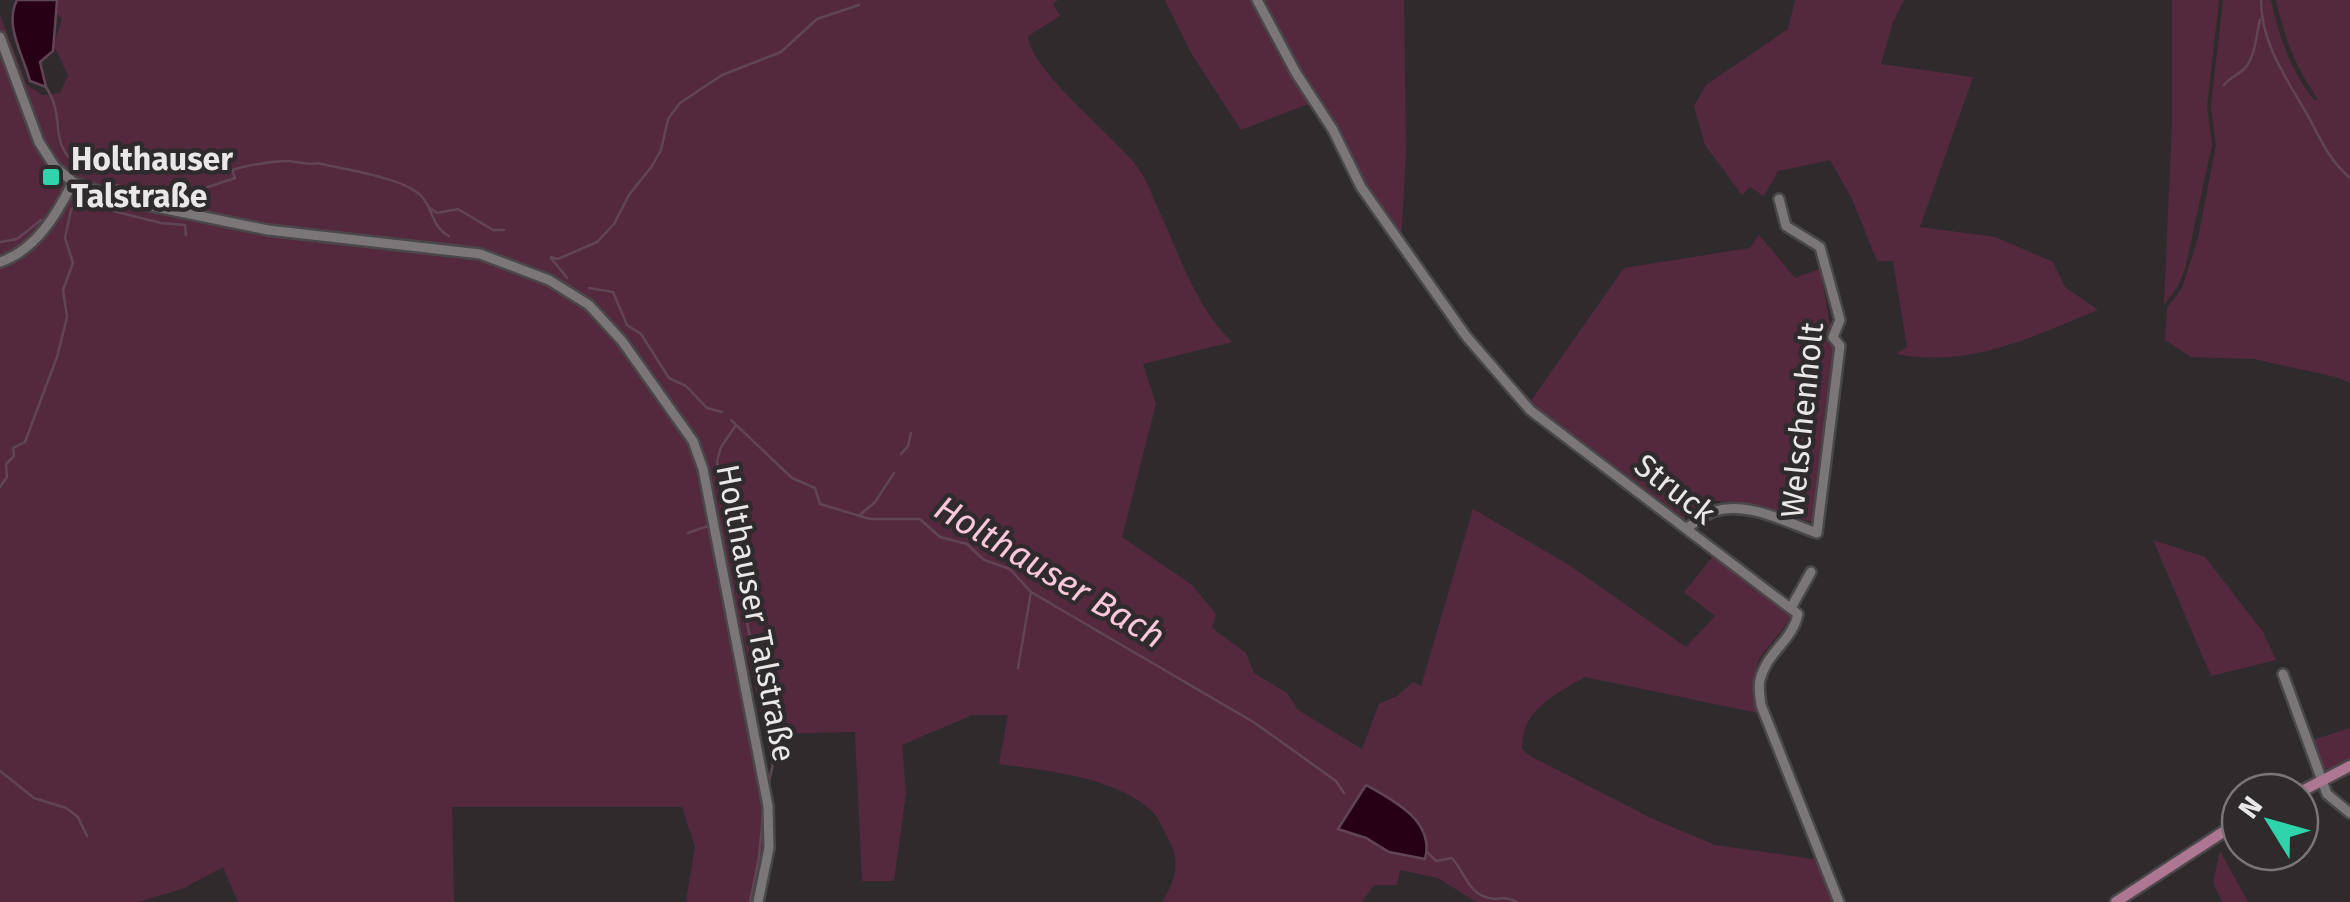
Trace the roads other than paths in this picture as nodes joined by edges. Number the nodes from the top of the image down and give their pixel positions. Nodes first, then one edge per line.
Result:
1 (1256, 0) edge
2 (0, 37) edge
3 (73, 182) junction
4 (1778, 199) dead end
5 (0, 262) edge
6 (1687, 528) junction
7 (1810, 572) dead end
8 (1792, 606) junction
9 (2283, 674) dead end
10 (2350, 766) edge
11 (2322, 782) junction
12 (2350, 813) edge
13 (2220, 834) edge
14 (758, 902) edge
15 (1839, 902) edge
16 (2116, 902) edge

1 - 6 street, Struck
2 - 3 street, Holthauser Talstraße
3 - 5 street
3 - 14 street, Holthauser Talstraße
4 - 6 street, Welschenholt
6 - 8 street, Struck
7 - 8 street
8 - 15 street
9 - 11 street
10 - 11 main road
11 - 12 street
13 - 16 main road

